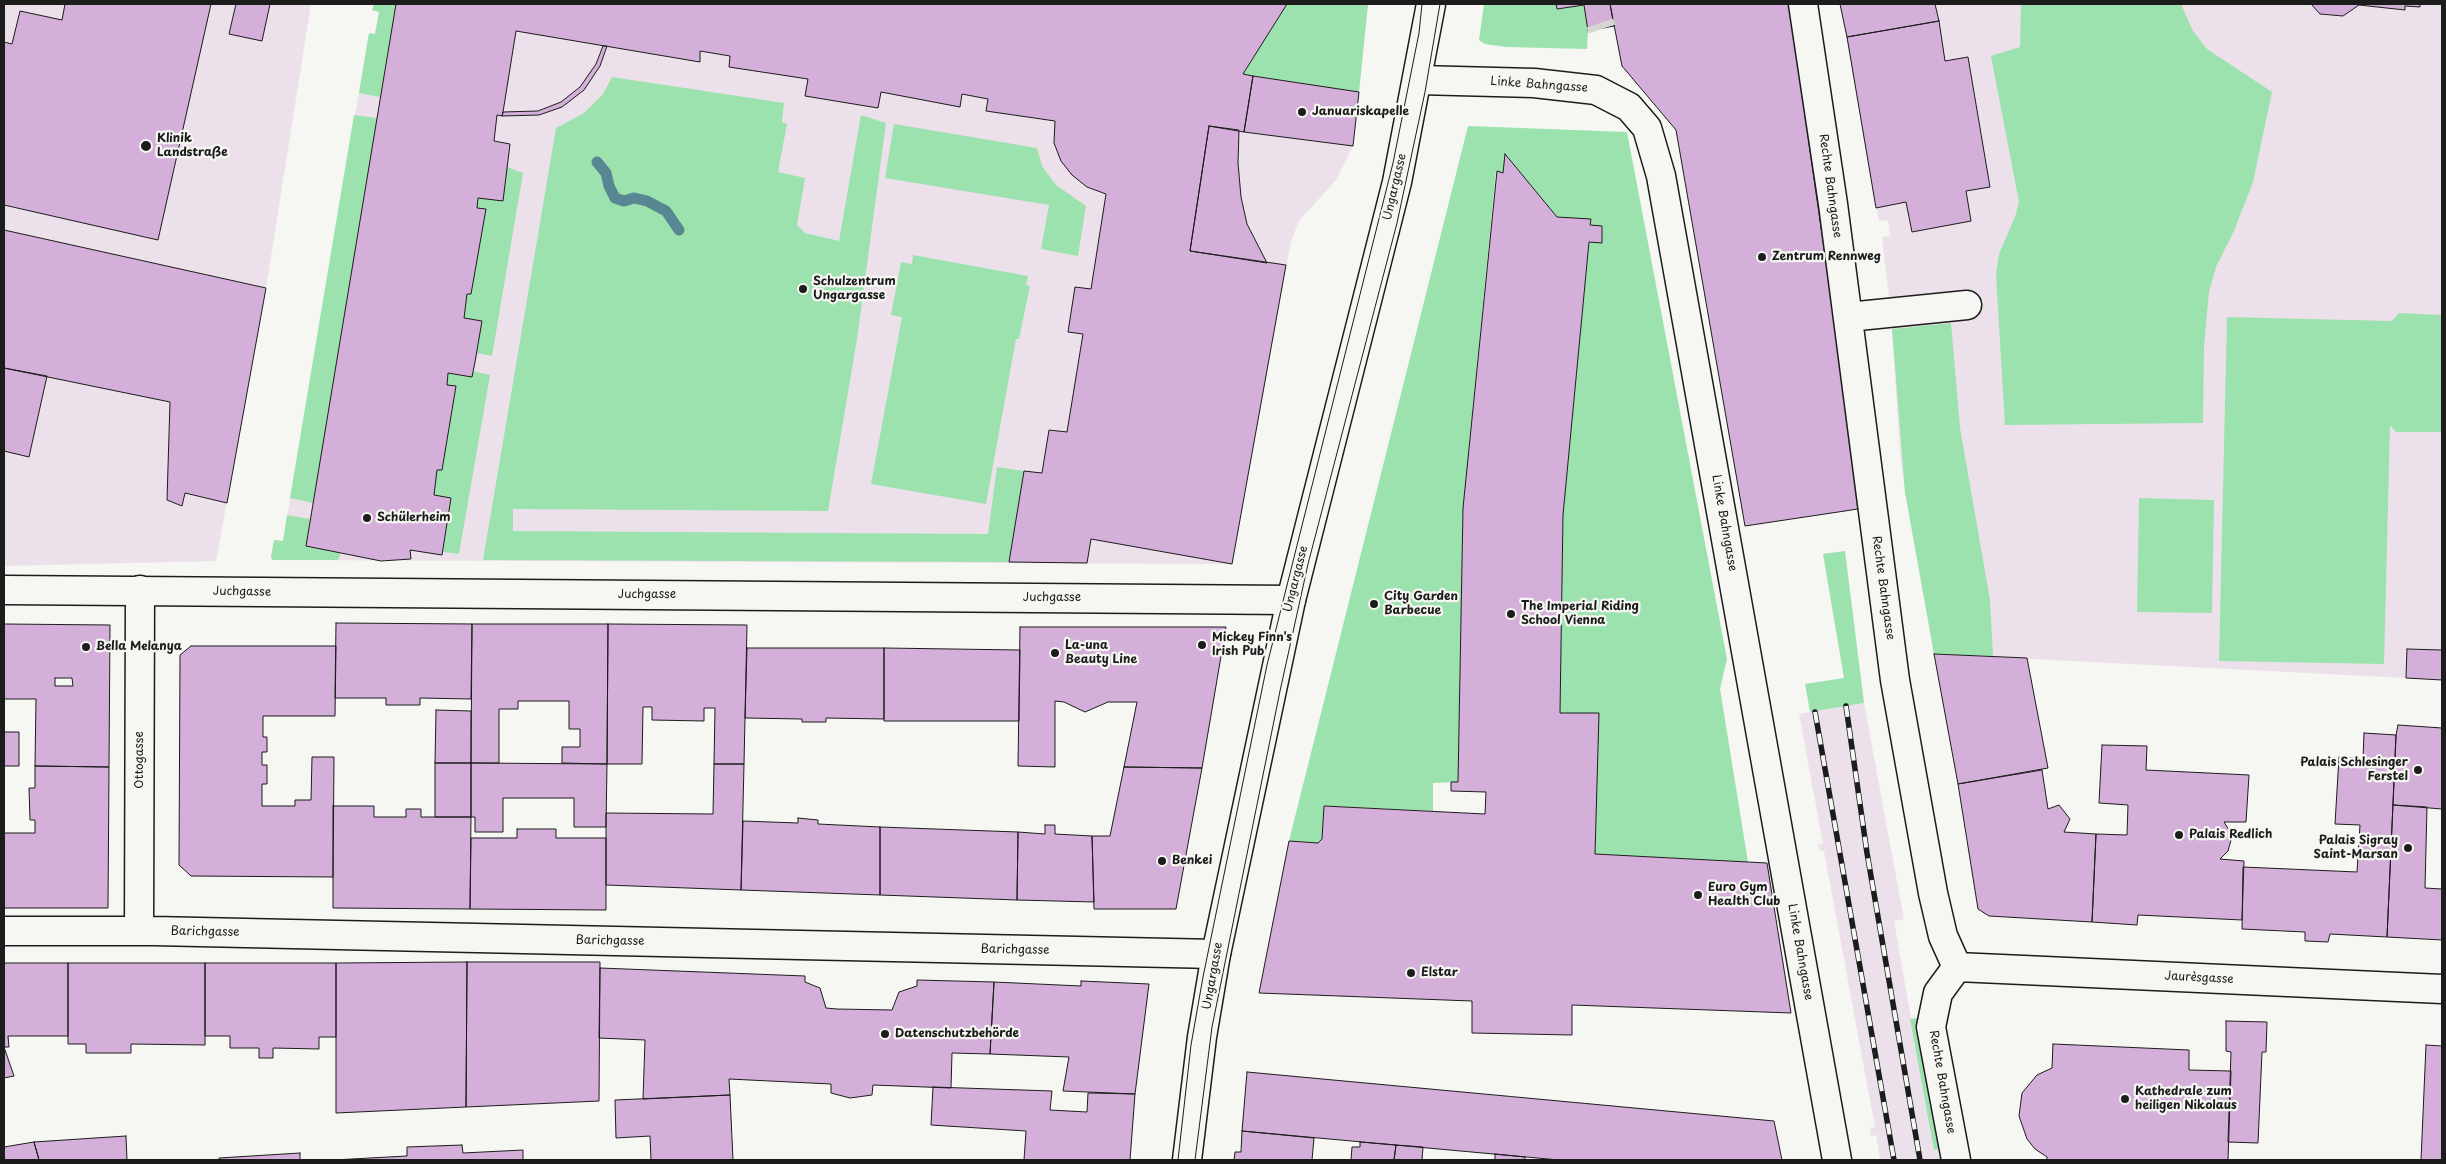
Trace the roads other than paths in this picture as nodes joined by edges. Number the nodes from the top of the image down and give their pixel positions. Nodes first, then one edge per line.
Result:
1 (1431, 4) edge
2 (1803, 4) edge
3 (1418, 80) junction
4 (1967, 305) dead end
5 (1848, 317) junction
6 (4, 590) edge
7 (140, 590) junction
8 (1291, 600) junction
9 (139, 930) junction
10 (4, 931) edge
11 (1216, 954) junction
12 (1956, 967) junction
13 (2442, 990) edge
14 (1187, 1160) edge
15 (1837, 1160) edge
16 (1956, 1160) edge

1 - 3 street, Ungargasse
2 - 5 street, Rechte Bahngasse
3 - 8 street, Ungargasse
3 - 15 street, Linke Bahngasse
4 - 5 street
5 - 12 street, Rechte Bahngasse
6 - 7 street, Juchgasse
7 - 8 street, Juchgasse
7 - 9 street, Ottogasse
8 - 11 street, Ungargasse
9 - 10 street, Barichgasse
9 - 11 street, Barichgasse
11 - 14 street, Ungargasse
12 - 13 street, Jaurèsgasse
12 - 16 street, Rechte Bahngasse

